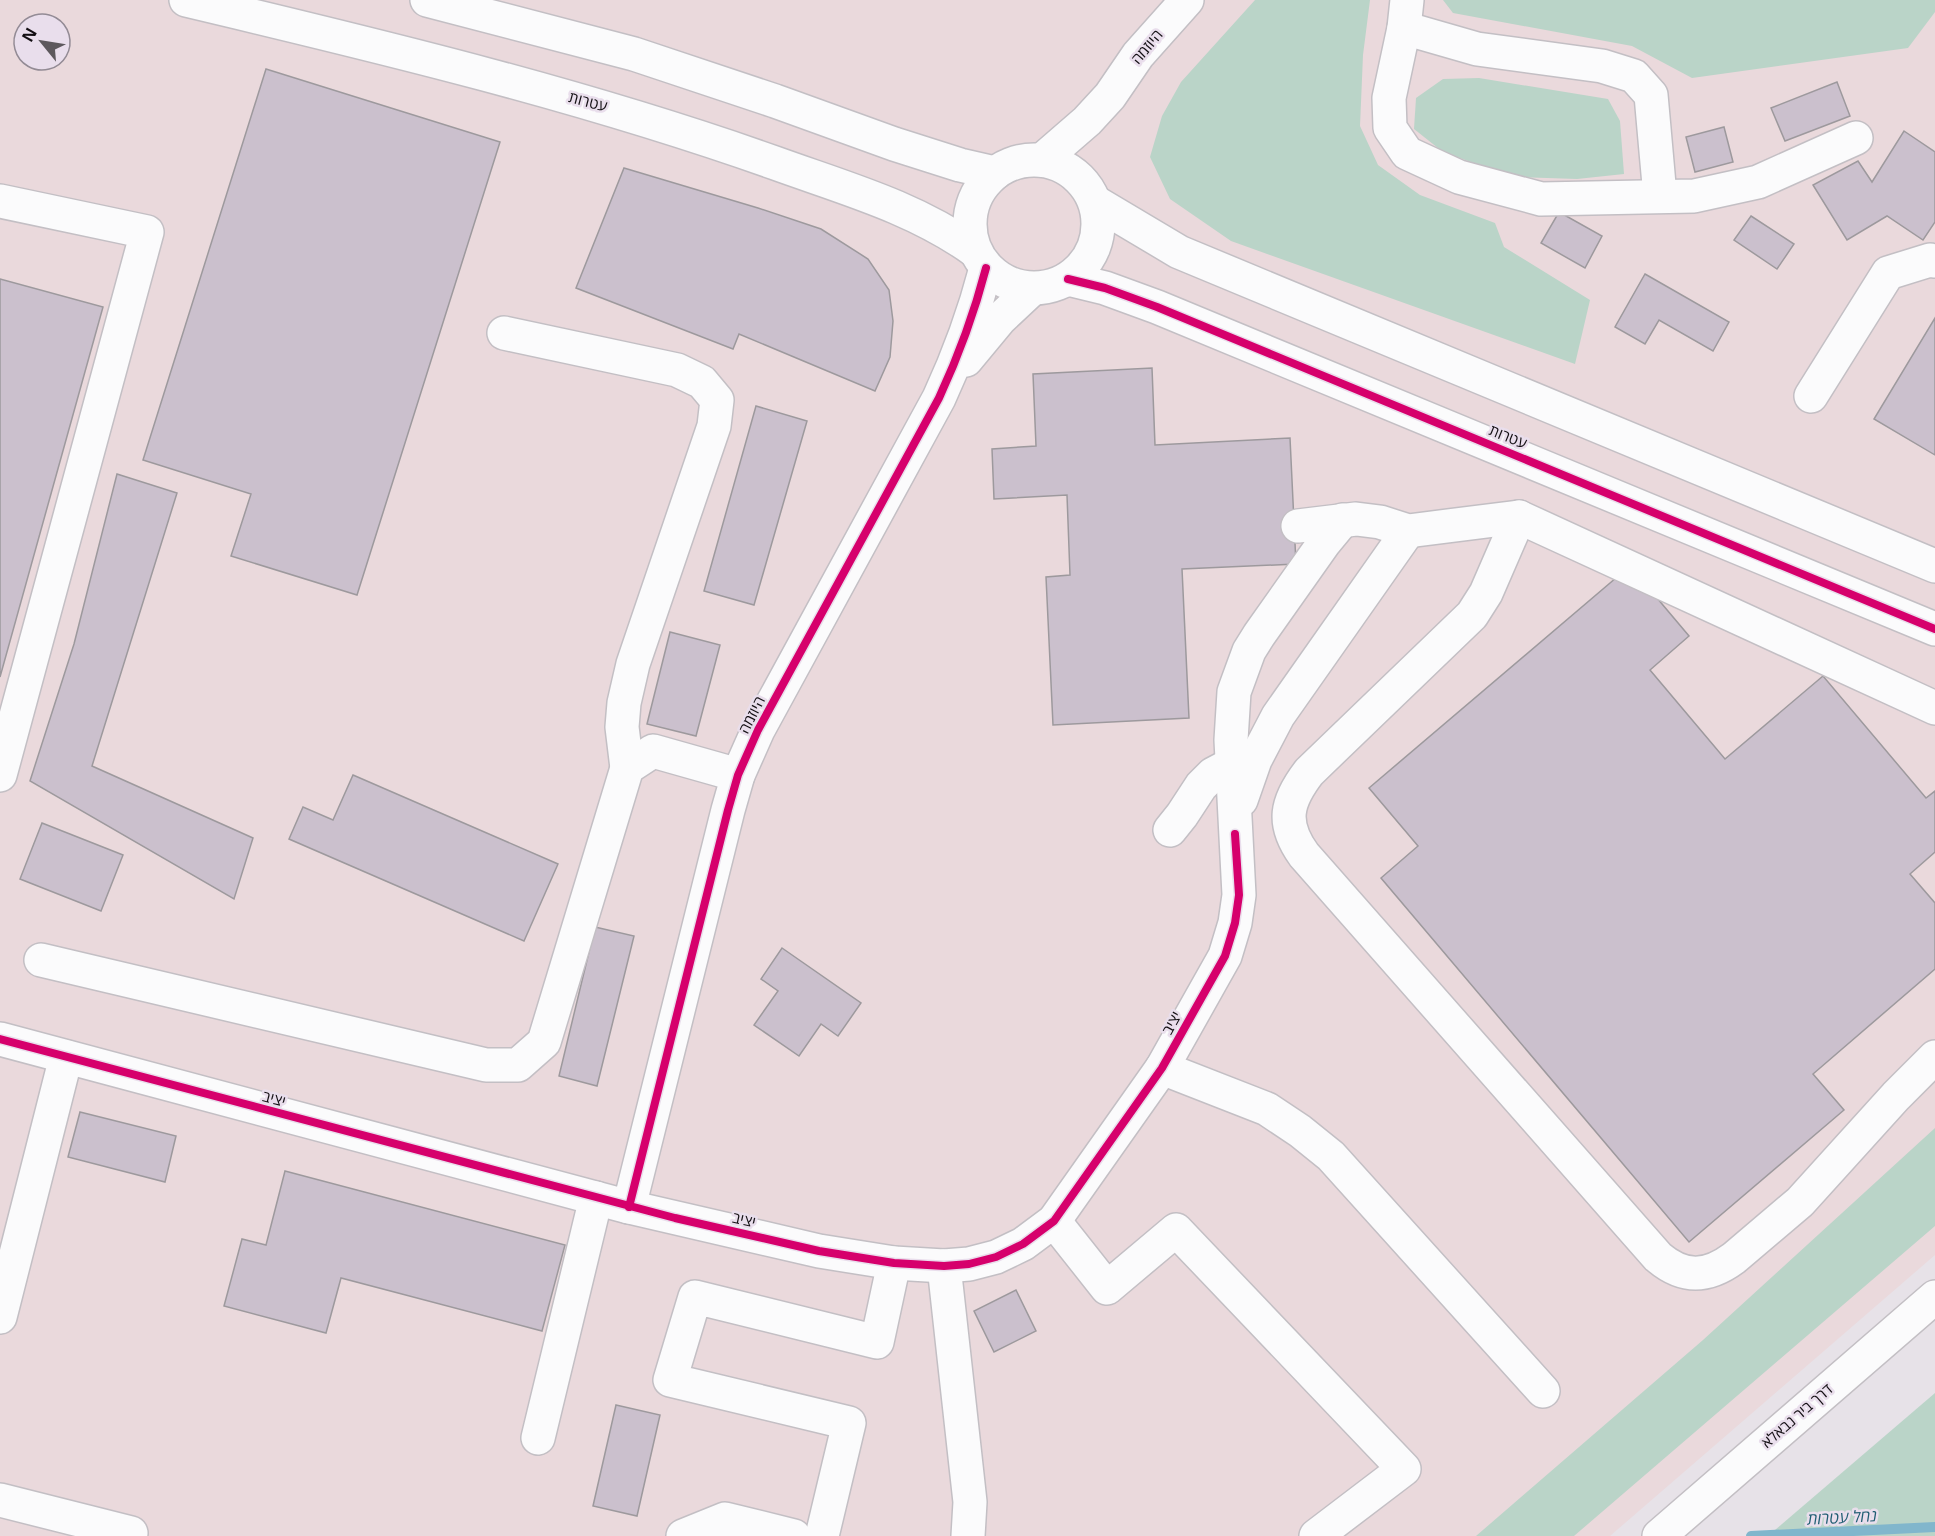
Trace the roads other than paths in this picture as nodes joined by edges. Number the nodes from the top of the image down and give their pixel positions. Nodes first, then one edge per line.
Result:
1 (186, 0) edge
2 (427, 0) edge
3 (1187, 0) edge
4 (1406, 14) edge
5 (1110, 96) junction
6 (1856, 138) dead end
7 (1042, 160) junction
8 (995, 173) junction
9 (1090, 193) junction
10 (1660, 196) junction
11 (0, 201) edge
12 (980, 259) junction
13 (1935, 261) edge
14 (1068, 279) junction
15 (1032, 289) junction
16 (504, 333) dead end
17 (1811, 396) dead end
18 (939, 398) junction
19 (1519, 517) junction
20 (1343, 520) junction
21 (1298, 526) dead end
22 (1408, 531) junction
23 (1935, 566) edge
24 (1935, 629) edge
25 (1935, 708) edge
26 (1243, 762) junction
27 (627, 768) junction
28 (0, 775) edge
29 (738, 775) junction
30 (1170, 830) dead end
31 (41, 960) dead end
32 (0, 1039) edge
33 (66, 1057) junction
34 (1935, 1057) edge
35 (1162, 1068) junction
36 (596, 1198) junction
37 (629, 1207) junction
38 (1054, 1221) junction
39 (894, 1263) junction
40 (944, 1266) junction
41 (1935, 1297) edge
42 (0, 1317) edge
43 (1543, 1391) dead end
44 (538, 1438) dead end
45 (0, 1500) edge
46 (131, 1533) dead end
47 (683, 1536) edge
48 (794, 1536) edge
49 (822, 1536) edge
50 (968, 1536) edge
51 (1316, 1536) edge
52 (1659, 1536) edge

1 - 12 street, עטרות
2 - 8 street
3 - 5 street, היוזמה
4 - 10 street
4 - 10 street
5 - 7 street, היוזמה
5 - 9 street, היוזמה
6 - 10 street
7 - 8 street
7 - 9 street
8 - 12 street
9 - 14 street
9 - 23 street
11 - 28 street
12 - 15 street
12 - 18 street, היוזמה
13 - 17 street
14 - 15 street
14 - 24 street, עטרות
15 - 18 street, היוזמה
16 - 27 street
18 - 29 street, היוזמה
19 - 22 street
19 - 25 street
19 - 34 street
20 - 21 street
20 - 22 street
20 - 26 street
22 - 26 street, יציב
26 - 30 street
26 - 35 street, יציב
27 - 29 street
27 - 31 street
29 - 37 street, היוזמה
32 - 33 street, יציב
33 - 36 street, יציב
33 - 42 street
35 - 38 street, יציב
35 - 43 street
36 - 37 street, יציב
36 - 44 street
37 - 39 street, יציב
38 - 40 street, יציב
38 - 51 street
39 - 40 street, יציב
39 - 49 street
40 - 50 street
41 - 52 street, דרך ביר נבאלא
45 - 46 street
47 - 48 street

